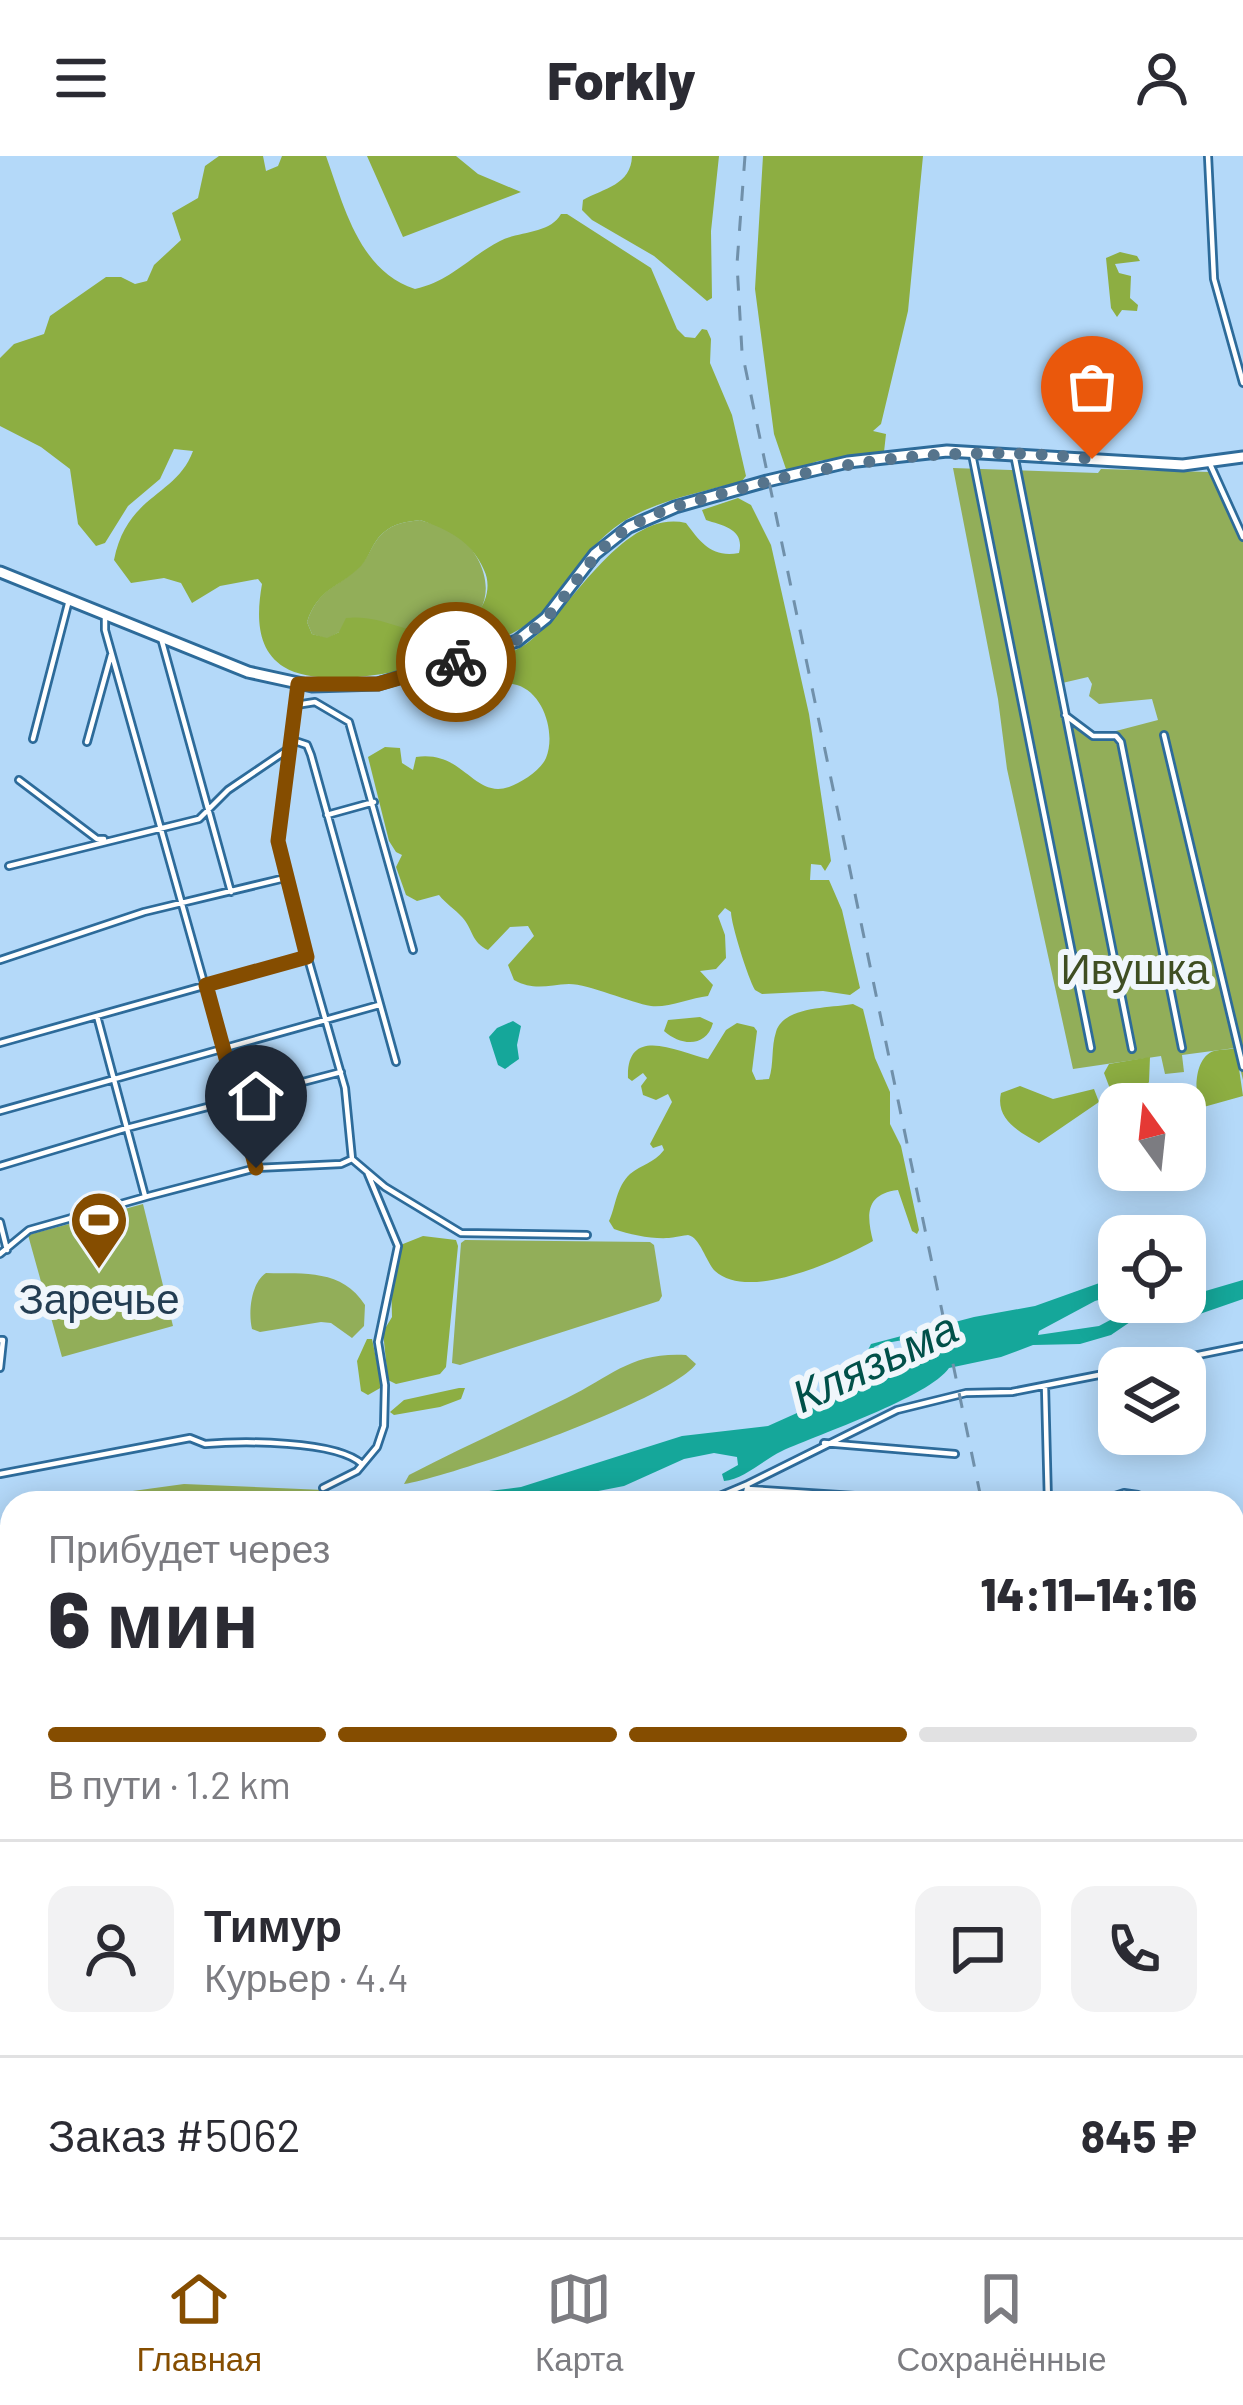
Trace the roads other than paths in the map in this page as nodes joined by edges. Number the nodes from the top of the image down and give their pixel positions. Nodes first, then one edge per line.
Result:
1 (1208, 156) edge
2 (1243, 383) edge
3 (972, 452) junction
4 (1014, 453) junction
5 (1243, 457) edge
6 (1209, 462) junction
7 (1243, 537) edge
8 (2, 573) edge
9 (0, 589) edge
10 (69, 600) junction
11 (105, 615) junction
12 (161, 638) junction
13 (112, 654) junction
14 (298, 684) junction
15 (296, 705) junction
16 (1065, 715) junction
17 (1165, 735) dead end
18 (33, 739) dead end
19 (87, 742) dead end
20 (292, 744) junction
21 (19, 780) dead end
22 (374, 802) junction
23 (208, 813) junction
24 (328, 814) junction
25 (162, 828) junction
26 (110, 840) junction
27 (9, 866) dead end
28 (285, 878) junction
29 (231, 892) junction
30 (184, 904) junction
31 (413, 950) dead end
32 (307, 957) junction
33 (0, 960) edge
34 (206, 985) junction
35 (379, 1005) junction
36 (97, 1016) junction
37 (325, 1019) junction
38 (0, 1043) edge
39 (224, 1047) junction
40 (1091, 1048) dead end
41 (1182, 1048) dead end
42 (1132, 1049) dead end
43 (395, 1061) dead end
44 (1243, 1067) edge
45 (341, 1072) junction
46 (112, 1079) junction
47 (238, 1099) junction
48 (0, 1111) edge
49 (127, 1128) junction
50 (352, 1159) junction
51 (0, 1166) edge
52 (256, 1168) junction
53 (368, 1174) junction
54 (145, 1197) junction
55 (0, 1222) edge
56 (587, 1235) dead end
57 (3, 1252) edge
58 (2, 1340) edge
59 (1243, 1346) edge
60 (1206, 1353) edge
61 (0, 1367) edge
62 (1098, 1375) edge
63 (1046, 1386) junction
64 (824, 1443) junction
65 (955, 1454) dead end
66 (362, 1464) junction
67 (0, 1474) edge
68 (747, 1486) junction
69 (323, 1488) dead end
70 (734, 1491) edge
71 (746, 1491) edge
72 (811, 1491) edge
73 (1048, 1491) edge

1 - 2 street
3 - 4 street
3 - 14 street
3 - 40 street
4 - 6 street
4 - 16 street
5 - 6 street
6 - 7 street
8 - 9 street
8 - 10 street
10 - 11 street
10 - 18 street
11 - 12 street
11 - 13 street
12 - 14 street
12 - 23 street
13 - 19 street
13 - 25 street
14 - 15 street
15 - 20 street
15 - 22 street
16 - 41 street
16 - 42 street
17 - 44 street
20 - 23 street
20 - 24 street
20 - 28 street
21 - 26 street
22 - 24 street
22 - 31 street
23 - 25 street
23 - 29 street
24 - 35 street
25 - 26 street
25 - 30 street
26 - 27 street
28 - 29 street
28 - 32 street
29 - 30 street
30 - 33 street
30 - 34 street
32 - 34 street
32 - 37 street
34 - 36 street
34 - 39 street
35 - 37 street
35 - 43 street
36 - 38 street
36 - 46 street
37 - 39 street
37 - 45 street
39 - 46 street
39 - 47 street
45 - 47 street
45 - 50 street
46 - 48 street
46 - 49 street
47 - 49 street
47 - 52 street
49 - 51 street
49 - 54 street
50 - 52 street
50 - 53 street
52 - 54 street
53 - 56 street
53 - 66 street
54 - 57 street
55 - 57 street
58 - 61 street
59 - 60 street
62 - 63 street
63 - 64 street
63 - 73 street
64 - 65 street
64 - 68 street
66 - 67 street
66 - 69 street
68 - 70 street
68 - 71 street
68 - 72 street

